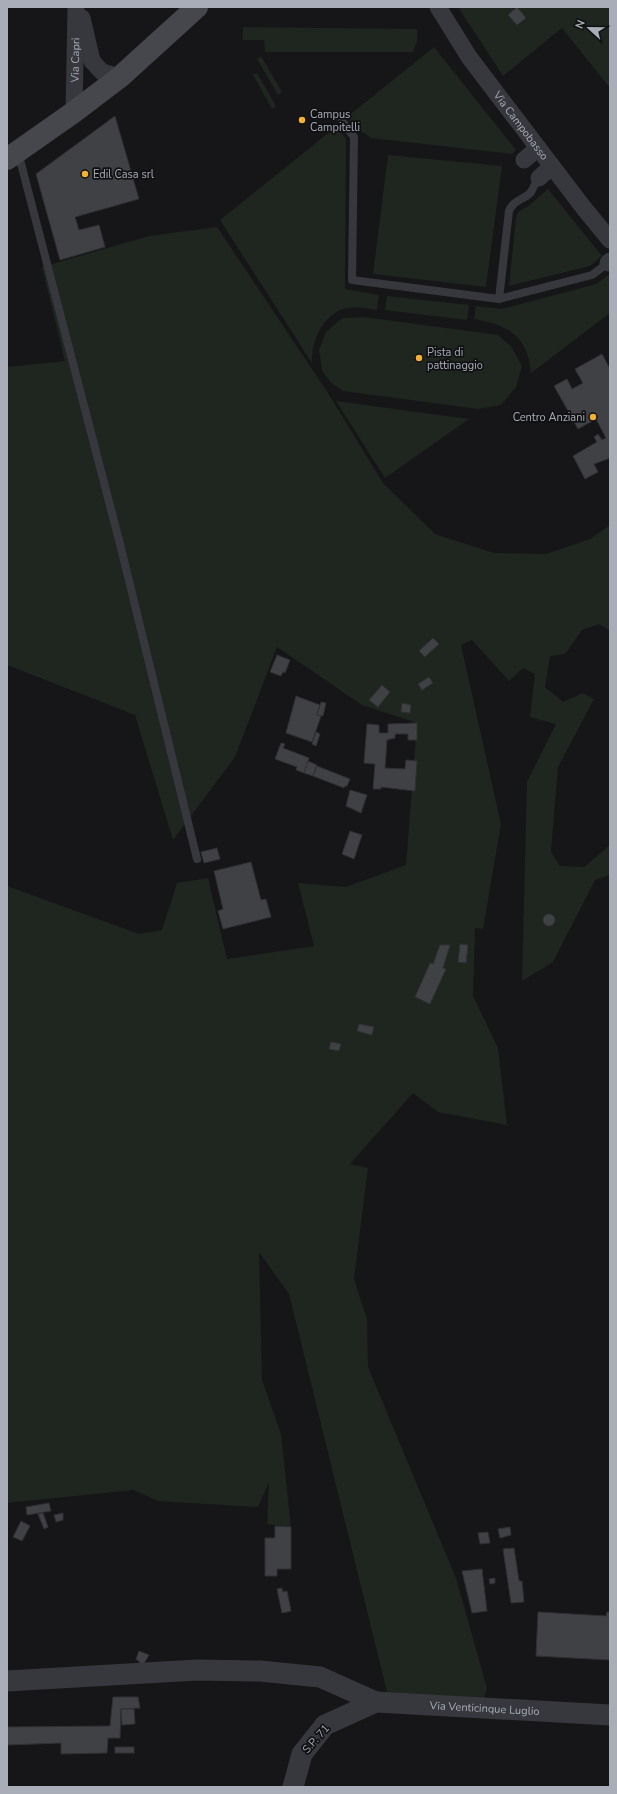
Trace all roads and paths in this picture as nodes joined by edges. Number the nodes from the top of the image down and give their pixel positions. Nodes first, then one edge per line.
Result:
1 (78, 7) edge
2 (438, 7) edge
3 (187, 11) edge
4 (120, 77) junction
5 (74, 112) junction
6 (342, 121) dead end
7 (538, 148) junction
8 (13, 156) edge
9 (524, 160) dead end
10 (552, 166) junction
11 (539, 178) joint
12 (610, 240) edge
13 (609, 262) edge
14 (499, 299) junction
15 (197, 859) dead end
16 (7, 1681) edge
17 (368, 1705) junction
18 (610, 1715) edge
19 (293, 1787) edge

1 - 4 street, Via Capri
1 - 5 street, Via Capri
2 - 7 street, Via Campobasso
3 - 4 main road
4 - 5 main road
5 - 8 main road
6 - 14 lane
7 - 9 street
7 - 10 street, Via Campobasso
8 - 15 lane
10 - 11 street
10 - 12 street, Via Campobasso
11 - 14 lane
13 - 14 lane
16 - 17 street
17 - 18 street, Via Venticinque Luglio
17 - 19 street, S.P. 71

